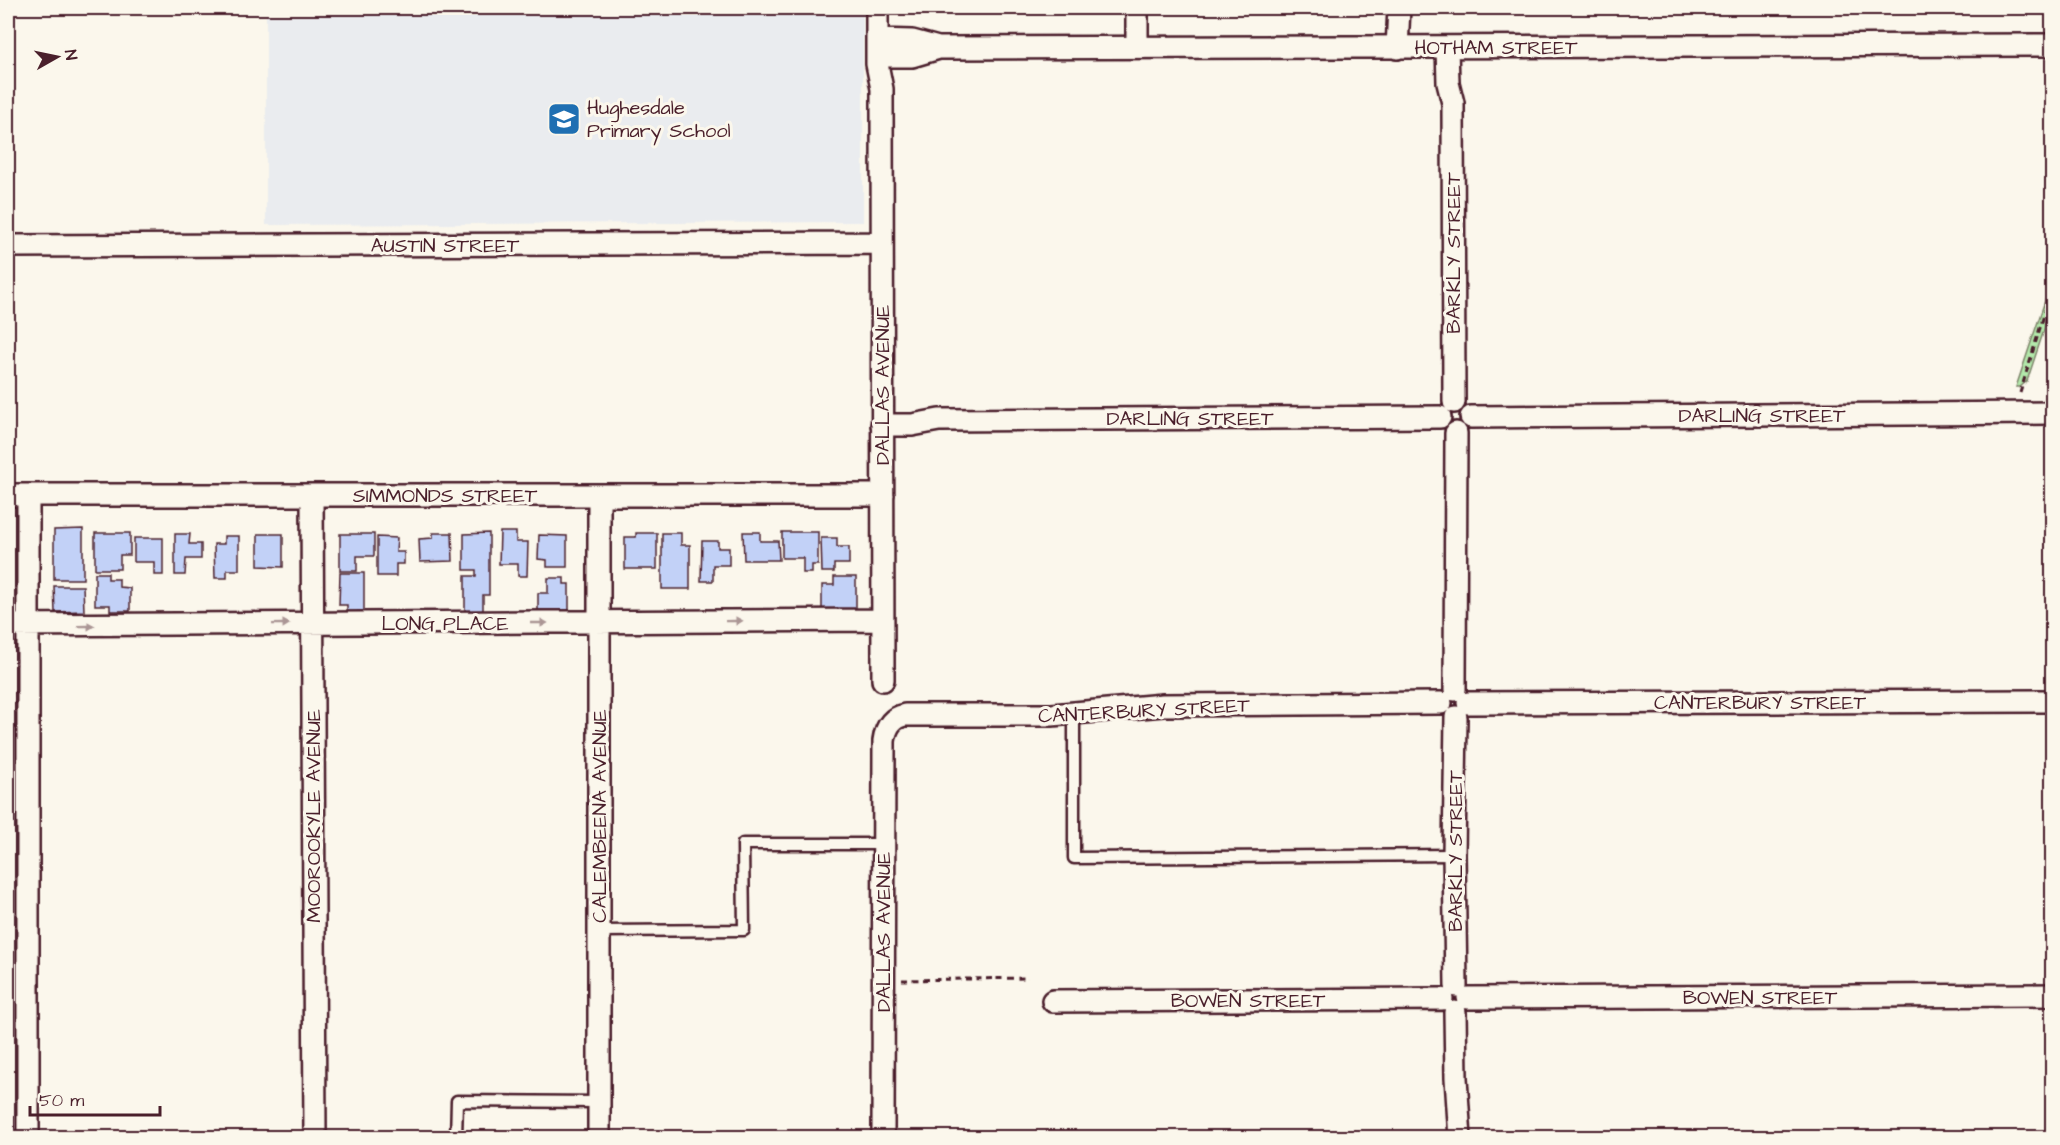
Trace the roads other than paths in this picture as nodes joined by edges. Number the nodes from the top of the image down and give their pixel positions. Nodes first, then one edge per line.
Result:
1 (877, 8) edge
2 (889, 8) edge
3 (1137, 8) edge
4 (1399, 8) edge
5 (1407, 8) edge
6 (2052, 45) edge
7 (1137, 47) junction
8 (1453, 47) junction
9 (883, 48) junction
10 (1403, 48) junction
11 (882, 243) junction
12 (8, 246) edge
13 (1447, 410) junction
14 (2052, 413) edge
15 (1471, 417) junction
16 (882, 420) junction
17 (1456, 433) junction
18 (18, 495) edge
19 (312, 495) junction
20 (599, 495) junction
21 (883, 495) junction
22 (882, 620) junction
23 (599, 622) junction
24 (312, 624) junction
25 (17, 626) edge
26 (883, 680) dead end
27 (2052, 701) edge
28 (1455, 703) junction
29 (1074, 712) junction
30 (888, 727) joint
31 (884, 844) junction
32 (1454, 855) junction
33 (599, 931) junction
34 (2052, 995) edge
35 (1456, 999) junction
36 (1053, 1001) dead end
37 (599, 1102) junction
38 (28, 1137) edge
39 (315, 1137) edge
40 (456, 1137) edge
41 (599, 1137) edge
42 (883, 1137) edge
43 (1460, 1137) edge

1 - 9 street, DALLAS AVENUE
2 - 9 street, DALLAS AVENUE
3 - 7 street
4 - 10 street
5 - 10 street
6 - 8 street, HOTHAM STREET
7 - 9 street, HOTHAM STREET
7 - 10 street, HOTHAM STREET
8 - 10 street, HOTHAM STREET
8 - 13 street, BARKLY STREET
9 - 11 street, DALLAS AVENUE
11 - 12 street, AUSTIN STREET
11 - 16 street, DALLAS AVENUE
13 - 15 street
13 - 16 street, DARLING STREET
13 - 17 street
14 - 15 street, DARLING STREET
15 - 17 street
16 - 21 street, DALLAS AVENUE
17 - 28 street, BARKLY STREET
18 - 19 street, SIMMONDS STREET
18 - 25 street
19 - 20 street, SIMMONDS STREET
19 - 24 street, MOOROOKYLE AVENUE
20 - 21 street, SIMMONDS STREET
20 - 23 street, CALEMBEENA AVENUE
21 - 22 street, DALLAS AVENUE
23 -> 22 street, LONG PLACE
22 - 26 street, DALLAS AVENUE
24 -> 23 street, LONG PLACE
23 - 33 street, CALEMBEENA AVENUE
25 -> 24 street, LONG PLACE
24 - 39 street, MOOROOKYLE AVENUE
25 - 38 street
27 - 28 street, CANTERBURY STREET
28 - 29 street, CANTERBURY STREET
28 - 32 street, BARKLY STREET
29 - 30 street, CANTERBURY STREET
29 - 32 lane
30 - 31 street, DALLAS AVENUE
31 - 33 lane
31 - 42 street, DALLAS AVENUE
32 - 35 street, BARKLY STREET
33 - 37 street, CALEMBEENA AVENUE
34 - 35 street, BOWEN STREET
35 - 36 street, BOWEN STREET
35 - 43 street, BARKLY STREET
37 - 40 lane
37 - 41 street, CALEMBEENA AVENUE

